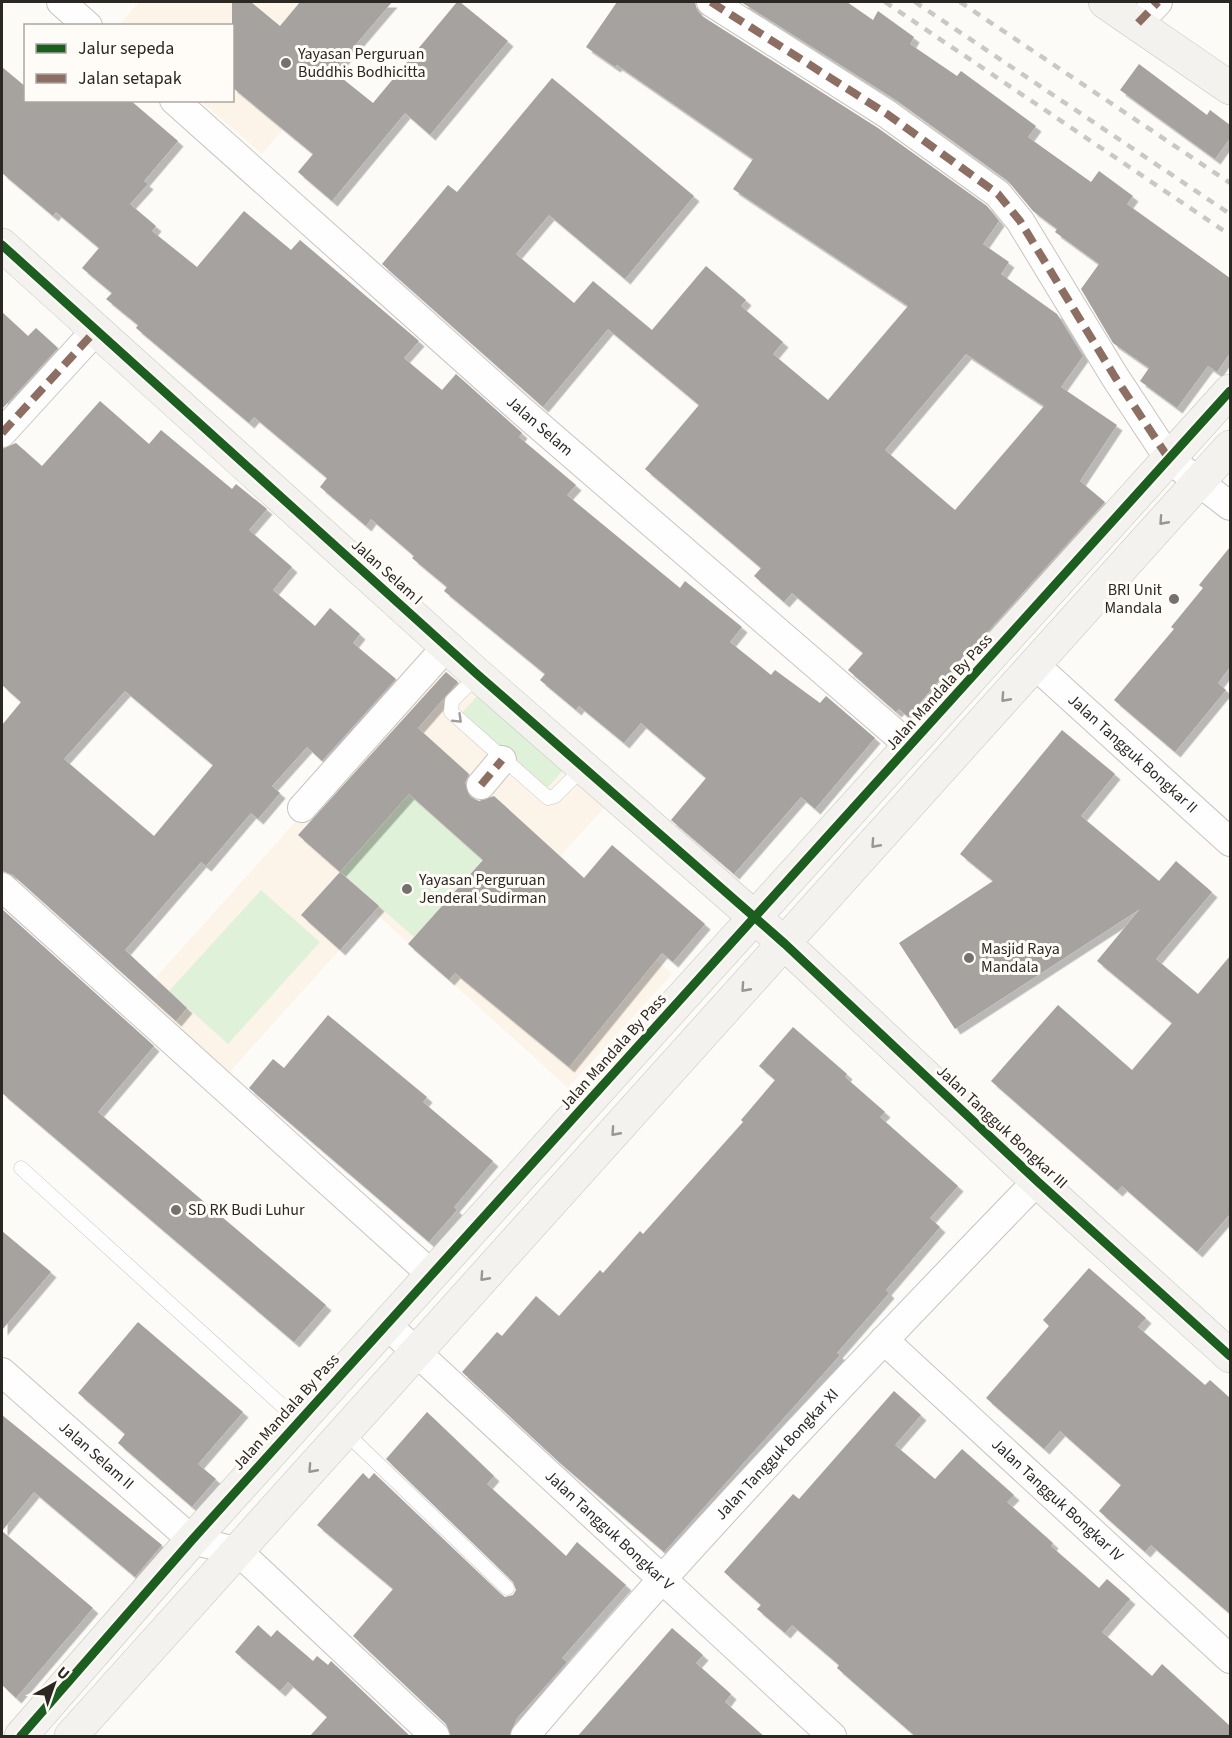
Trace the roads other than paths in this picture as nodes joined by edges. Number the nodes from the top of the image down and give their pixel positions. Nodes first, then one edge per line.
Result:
1 (61, 2) edge
2 (711, 2) edge
3 (1105, 2) edge
4 (1148, 12) edge
5 (86, 24) edge
6 (1230, 88) edge
7 (176, 102) edge
8 (2, 245) edge
9 (96, 330) junction
10 (1230, 392) edge
11 (2, 433) edge
12 (1230, 447) edge
13 (1169, 459) junction
14 (1197, 483) junction
15 (1230, 506) edge
16 (447, 646) junction
17 (1035, 664) junction
18 (478, 675) junction
19 (910, 746) junction
20 (502, 760) junction
21 (583, 768) junction
22 (481, 784) dead end
23 (302, 808) dead end
24 (1230, 842) edge
25 (2, 887) edge
26 (754, 918) junction
27 (785, 944) junction
28 (21, 1168) dead end
29 (1037, 1181) junction
30 (431, 1274) junction
31 (386, 1324) junction
32 (884, 1340) junction
33 (416, 1352) junction
34 (1230, 1356) edge
35 (2, 1372) edge
36 (299, 1421) junction
37 (345, 1432) junction
38 (192, 1540) junction
39 (239, 1552) junction
40 (663, 1580) junction
41 (507, 1588) dead end
42 (1230, 1659) edge
43 (21, 1737) edge
44 (71, 1737) edge
45 (435, 1737) edge
46 (525, 1737) edge
47 (832, 1737) edge

1 - 5 street
2 - 13 street
3 - 4 street
4 - 6 street
7 - 19 street, Jalan Selam
8 - 9 street, Jalan Selam I
9 - 11 street
9 - 16 street, Jalan Selam I
10 - 13 street, Jalan Mandala By Pass
12 - 14 street
13 - 14 street
13 - 19 street, Jalan Mandala By Pass
14 - 15 street
14 -> 17 street
16 - 18 street, Jalan Selam I
16 - 23 street
17 - 24 street, Jalan Tangguk Bongkar II
17 -> 27 street
18 -> 20 lane
18 - 21 street, Jalan Selam I
19 - 26 street, Jalan Mandala By Pass
20 - 21 lane
20 - 22 street
21 - 26 street, Jalan Selam I
25 - 30 street
26 - 27 street, Jalan Tangguk Bongkar III
26 - 30 street, Jalan Mandala By Pass
27 - 29 street, Jalan Tangguk Bongkar III
27 -> 33 street
28 - 36 lane
29 - 32 street, Jalan Tangguk Bongkar XI
29 - 34 street, Jalan Tangguk Bongkar III
30 - 31 street, Jalan Mandala By Pass
31 - 33 street, Jalan Tangguk Bongkar V
31 - 36 street, Jalan Mandala By Pass
32 - 40 street, Jalan Tangguk Bongkar XI
32 - 42 street, Jalan Tangguk Bongkar IV
33 - 37 street
33 - 40 street, Jalan Tangguk Bongkar V
35 - 38 street, Jalan Selam II
36 - 38 street, Jalan Mandala By Pass
37 -> 39 street
37 - 41 lane
38 - 39 street
38 - 43 street, Jalan Mandala By Pass
39 - 44 street
39 - 45 street
40 - 46 street, Jalan Tangguk Bongkar XI
40 - 47 street, Jalan Tangguk Bongkar V

